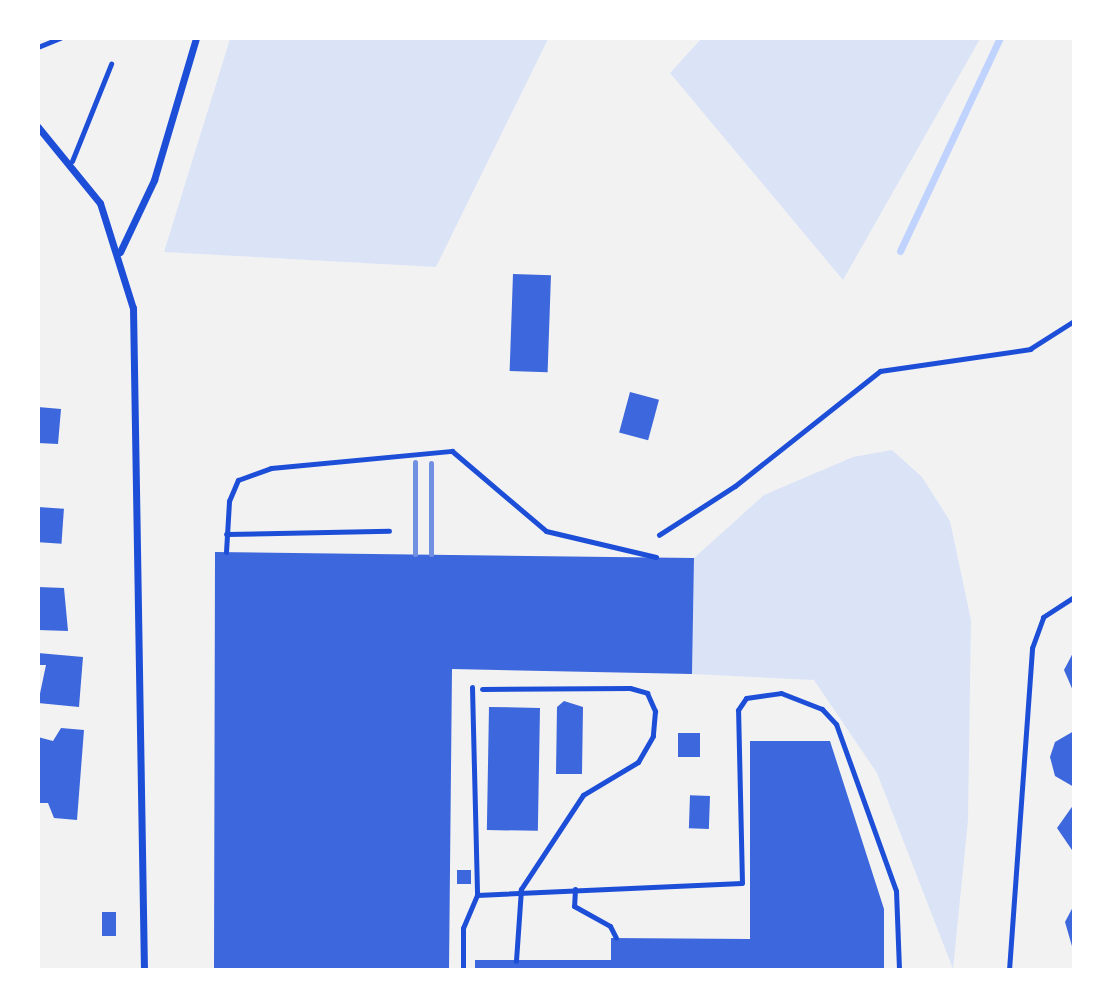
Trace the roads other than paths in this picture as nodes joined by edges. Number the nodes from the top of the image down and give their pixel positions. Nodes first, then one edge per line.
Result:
1 (196, 38) edge
2 (111, 64) dead end
3 (38, 127) edge
4 (72, 161) junction
5 (120, 252) junction
6 (389, 531) dead end
7 (226, 534) junction
8 (226, 552) dead end
9 (656, 557) dead end
10 (1073, 597) edge
11 (472, 687) dead end
12 (482, 689) dead end
13 (575, 889) junction
14 (520, 890) junction
15 (477, 895) junction
16 (616, 938) dead end
17 (516, 961) dead end
18 (144, 970) edge
19 (463, 970) edge
20 (899, 970) edge
21 (1009, 970) edge

1 - 5 street
2 - 4 lane
3 - 4 street
4 - 5 street
5 - 18 street
6 - 7 lane
7 - 8 lane
7 - 9 lane
10 - 21 lane
11 - 15 lane
12 - 14 lane
13 - 14 lane
13 - 16 lane
13 - 20 lane
14 - 15 lane
14 - 17 lane
15 - 19 lane

